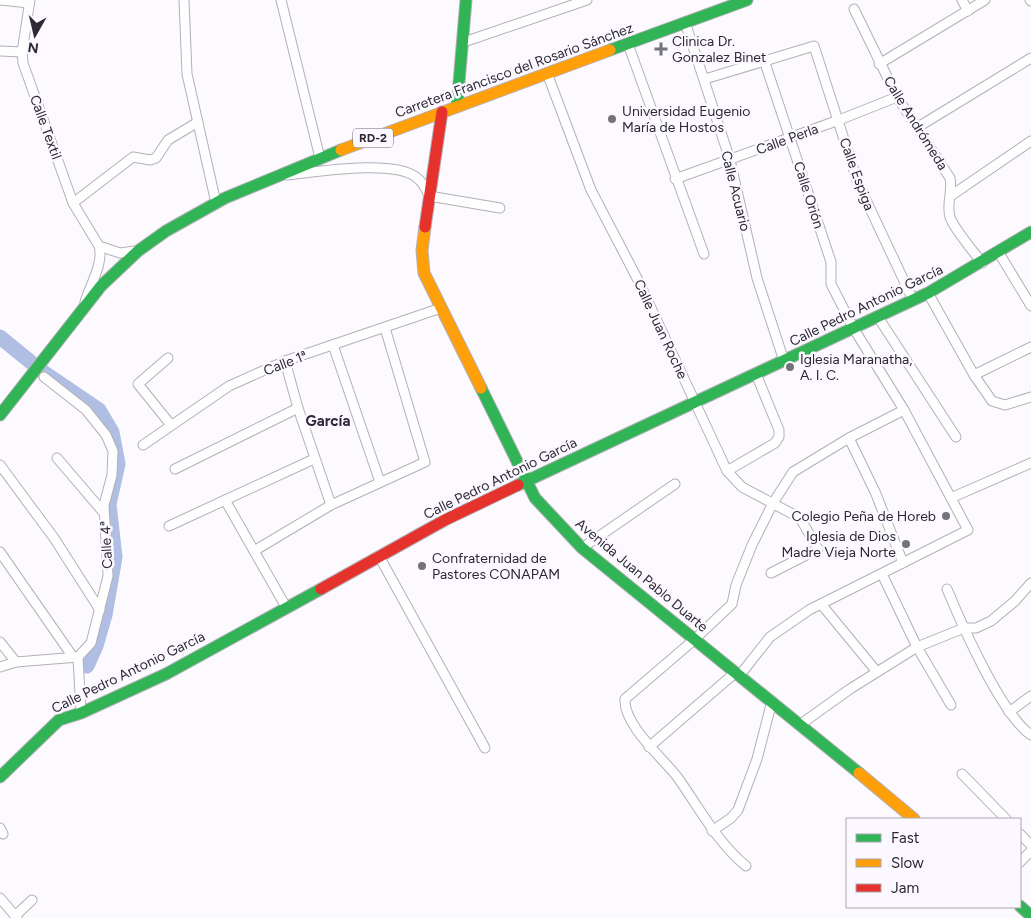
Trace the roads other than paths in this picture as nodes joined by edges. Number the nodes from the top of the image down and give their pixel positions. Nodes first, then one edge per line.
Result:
1 (0, 0) edge
2 (184, 0) edge
3 (281, 0) edge
4 (466, 0) edge
5 (587, 0) edge
6 (747, 0) edge
7 (962, 0) edge
8 (985, 0) edge
9 (30, 2) edge
10 (854, 9) dead end
11 (968, 11) junction
12 (685, 22) junction
13 (464, 42) junction
14 (628, 44) junction
15 (0, 52) edge
16 (22, 52) junction
17 (1031, 58) edge
18 (764, 60) junction
19 (880, 64) junction
20 (547, 73) junction
21 (705, 79) junction
22 (897, 97) junction
23 (457, 106) junction
24 (442, 112) junction
25 (838, 120) junction
26 (198, 122) junction
27 (918, 128) junction
28 (790, 138) junction
29 (1031, 141) edge
30 (320, 158) junction
31 (730, 160) junction
32 (272, 177) junction
33 (675, 179) junction
34 (952, 194) junction
35 (428, 196) junction
36 (73, 203) junction
37 (216, 203) junction
38 (500, 208) dead end
39 (1031, 232) edge
40 (100, 246) junction
41 (138, 251) junction
42 (999, 253) junction
43 (704, 254) dead end
44 (982, 263) junction
45 (928, 293) junction
46 (913, 300) junction
47 (1031, 306) edge
48 (83, 308) junction
49 (441, 308) junction
50 (878, 317) junction
51 (385, 328) junction
52 (854, 329) junction
53 (333, 345) junction
54 (1031, 347) edge
55 (168, 358) dead end
56 (285, 361) junction
57 (784, 361) junction
58 (41, 372) junction
59 (756, 374) junction
60 (974, 375) junction
61 (1031, 397) edge
62 (694, 402) junction
63 (298, 408) junction
64 (904, 410) junction
65 (0, 415) edge
66 (171, 425) junction
67 (956, 437) dead end
68 (849, 438) junction
69 (143, 445) dead end
70 (57, 458) dead end
71 (314, 459) junction
72 (1031, 463) edge
73 (0, 464) edge
74 (175, 469) dead end
75 (727, 471) junction
76 (526, 480) junction
77 (380, 482) junction
78 (676, 484) dead end
79 (953, 497) junction
80 (225, 500) junction
81 (773, 503) junction
82 (331, 505) junction
83 (104, 513) junction
84 (169, 526) dead end
85 (582, 548) junction
86 (254, 551) junction
87 (0, 552) edge
88 (379, 556) junction
89 (903, 563) junction
90 (771, 573) dead end
91 (882, 574) junction
92 (1031, 583) edge
93 (947, 589) dead end
94 (821, 604) junction
95 (286, 607) junction
96 (100, 610) junction
97 (964, 628) junction
98 (695, 639) junction
99 (0, 642) edge
100 (917, 647) junction
101 (76, 657) junction
102 (16, 662) junction
103 (0, 667) edge
104 (877, 672) junction
105 (738, 674) junction
106 (1031, 696) edge
107 (772, 701) junction
108 (951, 704) dead end
109 (1009, 712) junction
110 (81, 713) junction
111 (801, 724) junction
112 (1031, 735) edge
113 (649, 747) junction
114 (485, 748) dead end
115 (962, 774) dead end
116 (0, 777) edge
117 (913, 818) edge
118 (1005, 818) edge
119 (712, 831) junction
120 (1021, 835) edge
121 (1031, 845) edge
122 (1031, 851) edge
123 (1021, 861) edge
124 (746, 866) dead end
125 (0, 898) edge
126 (32, 900) dead end
127 (1021, 907) edge
128 (1031, 916) edge
129 (16, 917) edge

1 - 9 street
2 - 26 street
3 - 30 street
4 - 13 main road
5 - 13 street
6 - 12 main road, Carretera Francisco del Rosario Sánchez / RD-2
7 - 11 street
8 - 11 street
9 - 16 street, Calle Textil
10 - 19 street, Calle Andrómeda
11 - 19 street
12 - 14 main road, Carretera Francisco del Rosario Sánchez / RD-2
12 - 21 street, Calle Acuario
13 - 23 main road
14 - 20 main road, Carretera Francisco del Rosario Sánchez / RD-2
14 - 33 street
15 - 16 street
16 - 36 street, Calle Textil
17 - 27 street
18 - 21 street
18 - 25 street, Calle Espiga
18 - 28 street, Calle Orión
19 - 22 street, Calle Andrómeda
20 - 23 main road, Carretera Francisco del Rosario Sánchez / RD-2
20 - 62 street, Calle Juan Roche
21 - 31 street, Calle Acuario
22 - 25 street, Calle Perla
22 - 27 street, Calle Andrómeda
23 - 24 main road, Carretera Francisco del Rosario Sánchez / RD-2
24 - 30 main road, Carretera Francisco del Rosario Sánchez / RD-2
24 - 35 main road, Avenida Juan Pablo Duarte
25 - 28 street, Calle Perla
25 - 46 street, Calle Espiga
26 - 36 street
26 - 37 street
27 - 34 street, Calle Andrómeda
28 - 31 street, Calle Perla
28 - 52 street, Calle Orión
29 - 34 street
30 - 32 main road, Carretera Francisco del Rosario Sánchez / RD-2
31 - 33 street, Calle Perla
31 - 57 street, Calle Acuario
32 - 35 street
32 - 37 main road, Carretera Francisco del Rosario Sánchez / RD-2
33 - 43 street
34 - 44 street, Calle Andrómeda
35 - 38 street
35 - 49 main road, Avenida Juan Pablo Duarte
36 - 40 street, Calle Textil
37 - 41 main road, Carretera Francisco del Rosario Sánchez / RD-2
39 - 42 main road, Calle Pedro Antonio García
40 - 41 street
40 - 48 street
41 - 48 main road, Carretera Francisco del Rosario Sánchez / RD-2
42 - 44 main road, Calle Pedro Antonio García
42 - 47 street
44 - 45 main road, Calle Pedro Antonio García
45 - 46 main road, Calle Pedro Antonio García
45 - 60 street
46 - 50 main road, Calle Pedro Antonio García
48 - 58 main road, Carretera Francisco del Rosario Sánchez / RD-2
49 - 51 street, Calle 1ª
49 - 76 main road, Avenida Juan Pablo Duarte
50 - 52 main road, Calle Pedro Antonio García
50 - 67 street
51 - 53 street, Calle 1ª
51 - 77 street
52 - 57 main road, Calle Pedro Antonio García
52 - 64 street, Calle Orión
53 - 56 street, Calle 1ª
53 - 77 street
54 - 60 street
55 - 66 street
56 - 63 street
56 - 66 street, Calle 1ª
57 - 59 main road, Calle Pedro Antonio García
58 - 65 main road, Carretera Francisco del Rosario Sánchez / RD-2
58 - 83 street, Calle 4ª
59 - 62 main road, Calle Pedro Antonio García
59 - 75 street
60 - 61 street
62 - 75 street, Calle Juan Roche
62 - 76 main road, Calle Pedro Antonio García
63 - 71 street
63 - 74 street
64 - 68 street
64 - 79 street, Calle Orión
66 - 69 street, Calle 1ª
68 - 81 street
68 - 89 street
70 - 83 street
71 - 80 street
71 - 82 street
72 - 79 street
73 - 96 street
75 - 81 street, Calle Juan Roche
76 - 85 main road, Avenida Juan Pablo Duarte
76 - 88 main road, Calle Pedro Antonio García
77 - 82 street
78 - 85 street
79 - 89 street, Calle Orión
80 - 84 street
80 - 86 street
81 - 90 street, Calle Juan Roche
81 - 98 street
82 - 86 street
83 - 96 street, Calle 4ª
85 - 98 main road, Avenida Juan Pablo Duarte
86 - 95 street
87 - 101 street
88 - 95 main road, Calle Pedro Antonio García
88 - 114 street
89 - 91 street
91 - 94 street
91 - 100 street
92 - 97 street
93 - 97 street
94 - 104 street
94 - 105 street
95 - 110 main road, Calle Pedro Antonio García
96 - 101 street, Calle 4ª
97 - 100 street
97 - 109 street
98 - 105 main road, Avenida Juan Pablo Duarte
98 - 113 street
99 - 102 street
100 - 104 street
100 - 108 street
101 - 102 street
101 - 110 street
102 - 103 street
104 - 111 street
105 - 107 main road, Avenida Juan Pablo Duarte
105 - 113 street
106 - 109 street
107 - 111 main road, Avenida Juan Pablo Duarte
107 - 119 street
109 - 112 street
110 - 116 main road, Calle Pedro Antonio García
111 - 117 main road, Avenida Juan Pablo Duarte
113 - 119 street
115 - 118 street
119 - 124 street
120 - 121 street
122 - 123 street
125 - 129 street
126 - 129 street
127 - 128 main road

